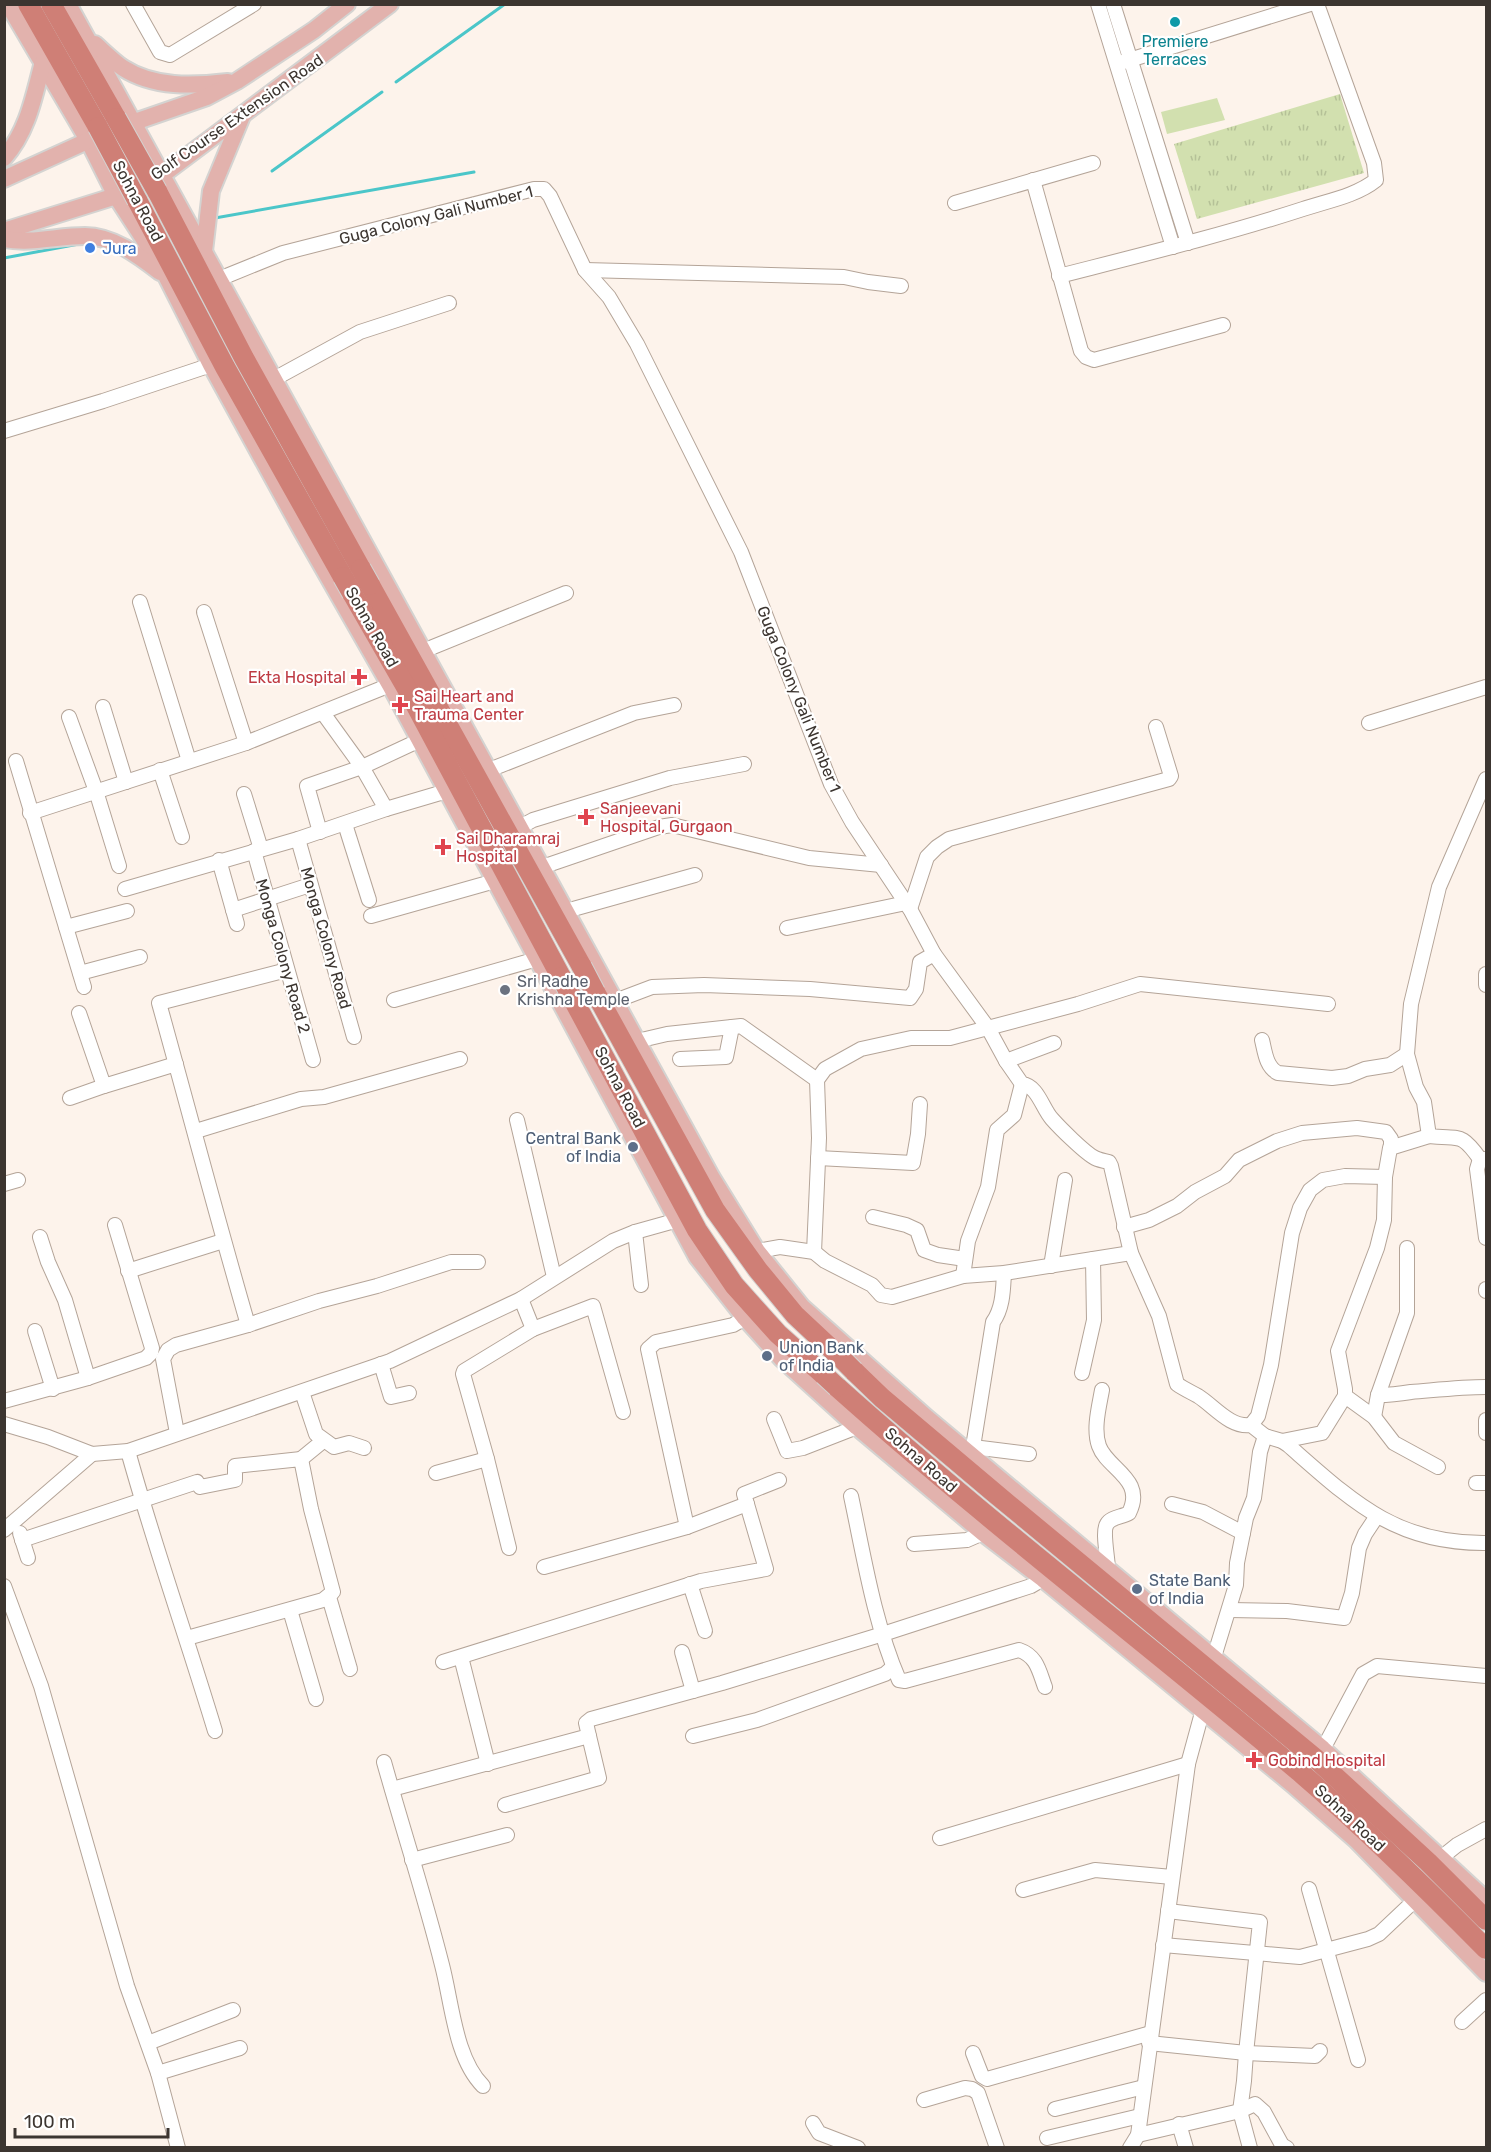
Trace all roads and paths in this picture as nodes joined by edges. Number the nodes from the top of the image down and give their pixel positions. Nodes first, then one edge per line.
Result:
1 (8, 4) edge
2 (28, 4) edge
3 (51, 4) edge
4 (68, 4) edge
5 (133, 4) edge
6 (254, 4) edge
7 (347, 4) edge
8 (390, 4) edge
9 (1098, 4) edge
10 (1113, 4) edge
11 (1310, 4) edge
12 (1317, 4) edge
13 (85, 35) junction
14 (1131, 60) junction
15 (43, 62) junction
16 (1117, 64) junction
17 (237, 81) junction
18 (242, 115) junction
19 (124, 120) junction
20 (93, 134) junction
21 (4, 158) edge
22 (1093, 163) dead end
23 (4, 179) edge
24 (1033, 180) junction
25 (159, 183) junction
26 (116, 196) junction
27 (955, 203) dead end
28 (4, 231) edge
29 (4, 239) edge
30 (1188, 243) junction
31 (1173, 247) junction
32 (204, 251) junction
33 (585, 270) junction
34 (166, 276) junction
35 (1059, 276) junction
36 (219, 279) junction
37 (901, 286) dead end
38 (449, 303) dead end
39 (1223, 325) dead end
40 (211, 364) junction
41 (274, 379) junction
42 (4, 431) edge
43 (357, 581) junction
44 (566, 593) dead end
45 (140, 602) dead end
46 (204, 612) dead end
47 (423, 651) junction
48 (390, 685) junction
49 (1486, 687) edge
50 (674, 705) dead end
51 (103, 707) dead end
52 (322, 712) junction
53 (69, 717) dead end
54 (1369, 723) dead end
55 (1156, 727) dead end
56 (420, 740) junction
57 (246, 743) junction
58 (16, 761) dead end
59 (189, 761) junction
60 (744, 764) dead end
61 (362, 767) junction
62 (160, 770) junction
63 (489, 771) junction
64 (1486, 779) edge
65 (126, 782) junction
66 (96, 791) junction
67 (447, 791) junction
68 (244, 794) dead end
69 (1473, 806) junction
70 (386, 809) junction
71 (1486, 812) edge
72 (30, 813) junction
73 (345, 824) junction
74 (520, 827) junction
75 (320, 832) junction
76 (182, 837) dead end
77 (298, 839) junction
78 (257, 850) junction
79 (219, 861) junction
80 (880, 865) junction
81 (119, 866) dead end
82 (542, 867) junction
83 (695, 875) dead end
84 (495, 881) junction
85 (310, 885) junction
86 (125, 889) dead end
87 (266, 899) junction
88 (369, 900) dead end
89 (908, 906) junction
90 (233, 910) junction
91 (127, 911) dead end
92 (566, 911) junction
93 (371, 916) dead end
94 (237, 924) dead end
95 (66, 927) junction
96 (787, 928) dead end
97 (934, 954) junction
98 (140, 957) dead end
99 (537, 959) junction
100 (287, 970) junction
101 (590, 970) junction
102 (80, 973) junction
103 (1486, 974) edge
104 (1486, 985) edge
105 (84, 987) dead end
106 (564, 991) junction
107 (394, 1000) dead end
108 (615, 1001) junction
109 (1328, 1004) dead end
110 (79, 1013) dead end
111 (732, 1027) junction
112 (988, 1028) junction
113 (354, 1036) dead end
114 (1262, 1040) dead end
115 (637, 1041) junction
116 (1054, 1043) dead end
117 (1407, 1054) junction
118 (460, 1059) dead end
119 (680, 1059) dead end
120 (313, 1060) dead end
121 (1006, 1062) junction
122 (176, 1064) junction
123 (817, 1080) junction
124 (1022, 1084) junction
125 (104, 1086) junction
126 (70, 1098) dead end
127 (920, 1104) dead end
128 (517, 1120) dead end
129 (196, 1131) junction
130 (1429, 1136) junction
131 (1391, 1147) junction
132 (818, 1158) junction
133 (1483, 1159) edge
134 (1385, 1177) junction
135 (1065, 1180) dead end
136 (1484, 1208) edge
137 (873, 1217) dead end
138 (678, 1220) junction
139 (114, 1225) dead end
140 (1124, 1227) junction
141 (635, 1232) junction
142 (40, 1237) dead end
143 (1486, 1238) edge
144 (223, 1241) junction
145 (1407, 1248) dead end
146 (757, 1251) junction
147 (814, 1252) junction
148 (1131, 1253) junction
149 (965, 1258) junction
150 (1093, 1259) junction
151 (478, 1262) dead end
152 (1051, 1266) junction
153 (128, 1271) junction
154 (1004, 1273) junction
155 (963, 1276) junction
156 (554, 1277) junction
157 (642, 1285) dead end
158 (521, 1299) junction
159 (745, 1318) junction
160 (248, 1325) junction
161 (533, 1329) junction
162 (35, 1331) dead end
163 (850, 1362) junction
164 (381, 1364) junction
165 (1082, 1372) dead end
166 (88, 1378) junction
167 (827, 1385) junction
168 (1486, 1388) edge
169 (52, 1389) junction
170 (1102, 1390) dead end
171 (302, 1392) junction
172 (409, 1393) dead end
173 (1378, 1395) junction
174 (1345, 1396) junction
175 (4, 1401) edge
176 (623, 1412) dead end
177 (1374, 1417) junction
178 (774, 1419) dead end
179 (1486, 1420) edge
180 (4, 1424) edge
181 (1251, 1425) junction
182 (857, 1426) junction
183 (1486, 1432) edge
184 (177, 1433) junction
185 (1265, 1436) junction
186 (323, 1441) junction
187 (1282, 1441) junction
188 (364, 1448) dead end
189 (971, 1450) junction
190 (128, 1451) junction
191 (92, 1454) junction
192 (1029, 1454) dead end
193 (301, 1459) junction
194 (487, 1459) junction
195 (1438, 1467) dead end
196 (436, 1473) dead end
197 (779, 1480) dead end
198 (851, 1496) dead end
199 (141, 1501) junction
200 (747, 1504) junction
201 (1172, 1504) dead end
202 (1377, 1516) junction
203 (16, 1520) junction
204 (687, 1527) junction
205 (4, 1530) edge
206 (983, 1533) junction
207 (1243, 1533) junction
208 (22, 1540) junction
209 (1486, 1543) edge
210 (914, 1544) dead end
211 (508, 1548) dead end
212 (28, 1558) dead end
213 (544, 1567) dead end
214 (1108, 1569) junction
215 (1043, 1579) junction
216 (690, 1584) junction
217 (4, 1586) edge
218 (330, 1597) junction
219 (290, 1610) junction
220 (1230, 1610) junction
221 (705, 1631) dead end
222 (883, 1634) junction
223 (187, 1638) junction
224 (682, 1652) dead end
225 (461, 1657) junction
226 (1214, 1658) junction
227 (443, 1662) dead end
228 (893, 1667) junction
229 (350, 1669) dead end
230 (1486, 1676) edge
231 (1045, 1687) dead end
232 (693, 1691) junction
233 (316, 1699) dead end
234 (1203, 1709) junction
235 (215, 1731) dead end
236 (589, 1736) junction
237 (693, 1736) dead end
238 (1323, 1749) junction
239 (384, 1762) dead end
240 (488, 1764) junction
241 (1188, 1764) junction
242 (392, 1790) junction
243 (504, 1805) dead end
244 (1486, 1829) edge
245 (507, 1835) dead end
246 (940, 1838) dead end
247 (1442, 1857) junction
248 (412, 1860) junction
249 (1172, 1877) junction
250 (1309, 1889) dead end
251 (1023, 1890) dead end
252 (1486, 1900) edge
253 (1414, 1901) junction
254 (1168, 1911) junction
255 (1486, 1920) edge
256 (1163, 1945) junction
257 (1486, 1949) edge
258 (1326, 1950) junction
259 (1257, 1954) junction
260 (1486, 1973) edge
261 (1486, 2000) edge
262 (233, 2010) dead end
263 (1462, 2022) dead end
264 (1150, 2038) junction
265 (148, 2043) junction
266 (240, 2048) dead end
267 (1320, 2051) dead end
268 (973, 2053) dead end
269 (1246, 2053) junction
270 (1358, 2060) dead end
271 (158, 2073) junction
272 (483, 2086) dead end
273 (1143, 2087) junction
274 (924, 2100) dead end
275 (1055, 2109) dead end
276 (1240, 2110) junction
277 (1140, 2116) junction
278 (813, 2123) dead end
279 (1179, 2124) junction
280 (1138, 2135) junction
281 (1047, 2138) dead end
282 (178, 2148) edge
283 (858, 2148) edge
284 (997, 2148) edge
285 (1130, 2148) edge
286 (1186, 2148) edge
287 (1250, 2148) edge
288 (1287, 2148) edge

1 - 15 main road
2 - 20 highway, Sohna Road
3 - 19 highway, Sohna Road
4 - 13 main road
5 - 6 street
7 - 17 main road, Golf Course Extension Road
8 - 18 main road, Golf Course Extension Road
9 - 16 street
10 - 14 street
11 - 14 street
12 - 30 street
13 - 17 main road
13 - 19 main road
14 - 16 street
14 - 30 street
15 - 20 main road
15 - 21 main road
16 - 31 street
17 - 19 main road, Golf Course Extension Road
18 - 25 main road, Golf Course Extension Road
18 - 32 main road
19 - 20 main road, Golf Course Extension Road
19 - 25 highway, Sohna Road, bridge
20 - 23 main road, Golf Course Extension Road
20 - 26 main road
20 - 43 highway, Sohna Road, bridge
22 - 24 street
24 - 27 street
24 - 35 street
25 - 26 main road, Golf Course Extension Road
25 - 32 main road
25 - 43 highway, Sohna Road
26 - 28 main road, Golf Course Extension Road
26 - 34 main road
29 - 34 main road
30 - 31 street
31 - 35 street
32 - 36 main road
33 - 36 street, Guga Colony Gali Number 1
33 - 37 street
33 - 80 street, Guga Colony Gali Number 1
34 - 40 main road
35 - 39 street
36 - 41 main road
38 - 41 street
40 - 42 street
40 - 43 main road
41 - 43 main road
43 - 47 main road
43 - 48 main road
43 - 101 highway, Sohna Road
43 - 106 highway, Sohna Road
44 - 47 street
45 - 59 street
46 - 57 street
47 - 63 main road
48 - 52 street
48 - 56 main road
49 - 54 street
50 - 63 street
51 - 65 street
52 - 57 street
52 - 61 street
53 - 66 street
55 - 89 street
56 - 61 street
56 - 67 main road
57 - 59 street
58 - 72 street
59 - 62 street
60 - 74 street
61 - 70 street
61 - 75 street
62 - 65 street
62 - 76 street
63 - 74 main road
64 - 69 street
65 - 66 street
66 - 72 street
66 - 81 street
67 - 70 street
67 - 84 main road
68 - 78 street, Monga Colony Road 2
69 - 71 street
69 - 117 street
70 - 73 street
72 - 95 street
73 - 75 street
73 - 88 street
74 - 82 main road
75 - 77 street
77 - 78 street
77 - 85 street, Monga Colony Road
78 - 79 street
78 - 87 street, Monga Colony Road 2
79 - 86 street
79 - 90 street
80 - 82 street
80 - 89 street, Guga Colony Gali Number 1
82 - 92 main road
83 - 92 street
84 - 93 street
84 - 99 main road
85 - 87 street
85 - 113 street, Monga Colony Road
87 - 90 street
87 - 100 street, Monga Colony Road 2
89 - 96 street
89 - 97 street, Guga Colony Gali Number 1
90 - 94 street
91 - 95 street
92 - 101 main road
95 - 102 street
97 - 108 street
97 - 112 street, Guga Colony Gali Number 1
98 - 102 street
99 - 106 main road
99 - 107 street
100 - 120 street, Monga Colony Road 2
100 - 122 street
101 - 106 main road
101 - 108 main road
101 - 163 highway, Sohna Road, bridge
102 - 105 street
103 - 104 street
106 - 138 main road
106 - 167 highway, Sohna Road
108 - 115 main road
109 - 112 street
110 - 125 street
111 - 115 street
111 - 119 street
111 - 123 street
112 - 121 street, Guga Colony Gali Number 1
112 - 123 street
114 - 117 street
115 - 146 main road
116 - 121 street
117 - 130 street
118 - 129 street
121 - 124 street, Guga Colony Gali Number 1
122 - 125 street
122 - 129 street
123 - 132 street
124 - 140 street, Guga Colony Gali Number 1
124 - 149 street
125 - 126 street
127 - 132 street
128 - 156 street
129 - 144 street
130 - 131 street
130 - 133 street
131 - 134 street
131 - 140 street
132 - 147 street
133 - 136 street
134 - 174 street
134 - 181 street
135 - 152 street
136 - 143 street
137 - 149 street
138 - 141 street
138 - 159 main road
139 - 153 street
140 - 148 street, Guga Colony Gali Number 1
141 - 156 street
141 - 157 street
142 - 166 street
144 - 153 street
144 - 160 street
145 - 173 street
146 - 147 street
146 - 163 main road
147 - 155 street
148 - 150 street
148 - 181 street, Guga Colony Gali Number 1
149 - 155 street
150 - 152 street
150 - 165 street
151 - 160 street
152 - 154 street
153 - 166 street
154 - 155 street
154 - 189 street
156 - 158 street
158 - 161 street
158 - 164 street
159 - 167 main road
159 - 204 street
160 - 184 street
161 - 176 street
161 - 194 street
162 - 169 street
163 - 167 main road
163 - 189 main road
163 - 255 highway, Sohna Road
164 - 171 street
164 - 172 street
166 - 169 street
167 - 182 main road
167 - 257 highway, Sohna Road
168 - 173 street
169 - 175 street
170 - 214 street
171 - 184 street
171 - 186 street
173 - 177 street
174 - 177 street
174 - 187 street
177 - 195 street
178 - 182 street
179 - 183 street
180 - 191 street
181 - 185 street
182 - 206 main road
184 - 190 street
185 - 187 street
185 - 207 street
186 - 188 street
186 - 193 street
187 - 202 street
189 - 192 street
189 - 214 main road
190 - 191 street
190 - 199 street
191 - 203 street
193 - 199 street
193 - 218 street
194 - 196 street
194 - 211 street
197 - 200 street
198 - 222 street
199 - 208 street
199 - 223 street
200 - 204 street
200 - 216 street
201 - 207 street
202 - 209 street
202 - 220 street
203 - 205 street
203 - 208 street
204 - 213 street
206 - 210 street
206 - 215 main road
207 - 220 street
208 - 212 street
214 - 226 main road
215 - 222 street
215 - 234 main road
216 - 221 street
216 - 225 street
217 - 265 street
218 - 219 street
218 - 229 street
219 - 223 street
219 - 233 street
220 - 226 street
222 - 228 street
222 - 232 street
223 - 235 street
224 - 232 street
225 - 227 street
225 - 240 street
226 - 238 main road
228 - 231 street
228 - 237 street
230 - 238 street
232 - 236 street
234 - 241 street
234 - 253 main road
236 - 240 street
236 - 243 street
238 - 247 main road
239 - 242 street
240 - 242 street
241 - 246 street
241 - 249 street
242 - 248 street
244 - 247 street
245 - 248 street
247 - 252 main road
248 - 272 street
249 - 251 street
249 - 254 street
250 - 258 street
253 - 258 street
253 - 260 main road
254 - 256 street
254 - 259 street
256 - 259 street
256 - 264 street
258 - 259 street
258 - 270 street
259 - 269 street
261 - 263 street
262 - 265 street
264 - 268 street
264 - 269 street
264 - 273 street
265 - 271 street
266 - 271 street
267 - 269 street
269 - 276 street
271 - 282 street
273 - 275 street
273 - 277 street
274 - 284 street
276 - 279 street
276 - 287 street
276 - 288 street
277 - 280 street
277 - 281 street
278 - 283 street
279 - 280 street
279 - 286 street
280 - 285 street

